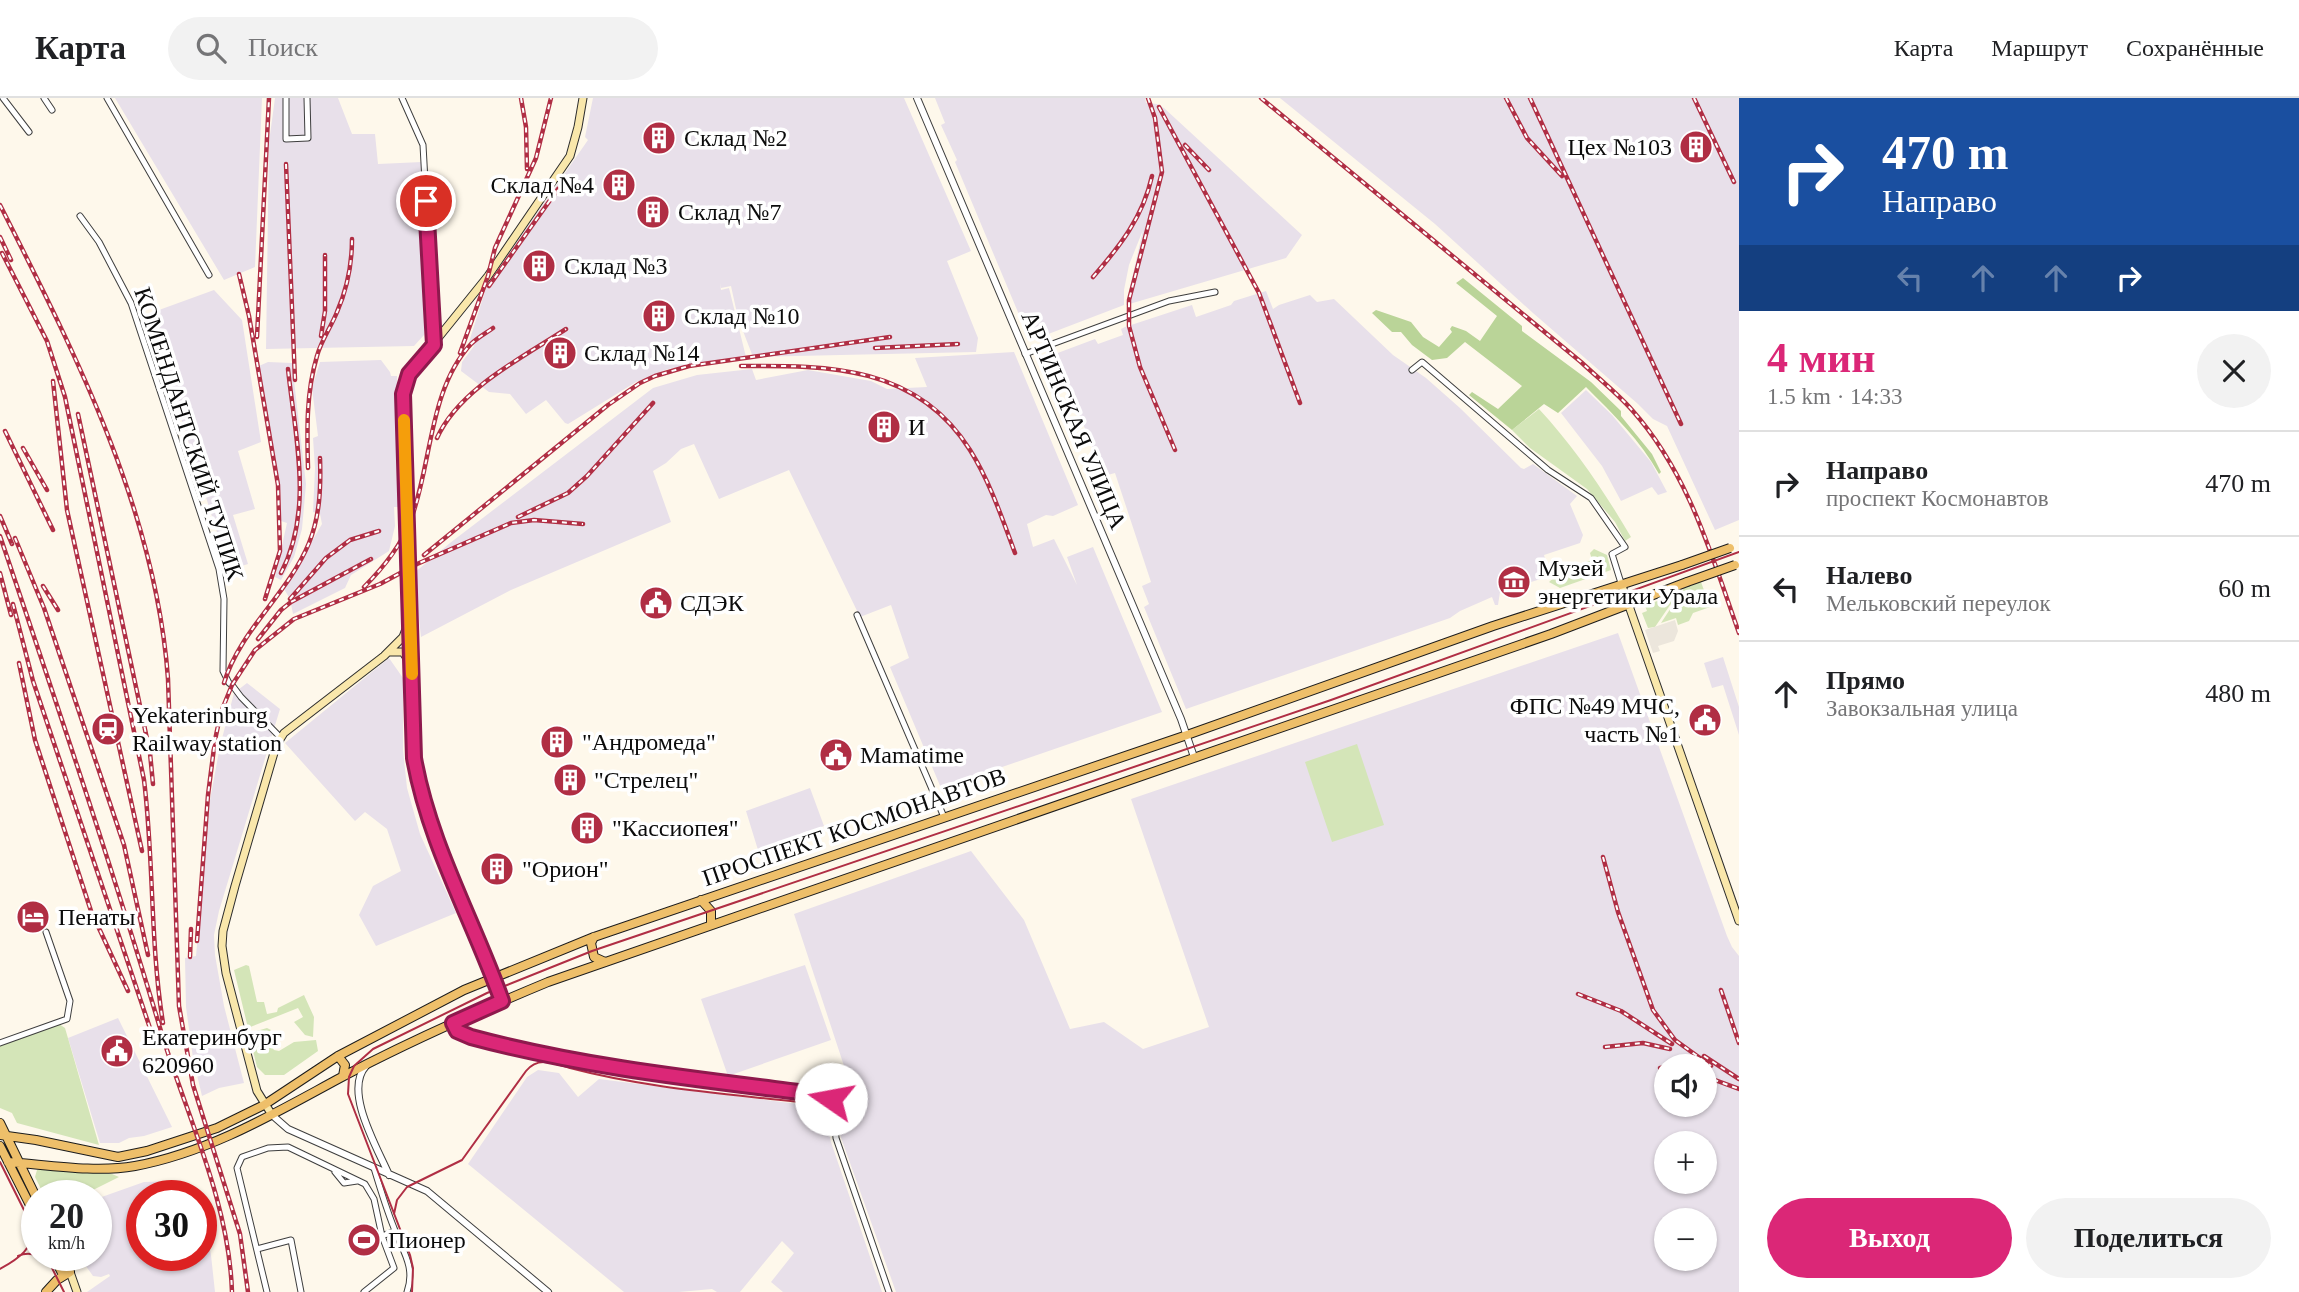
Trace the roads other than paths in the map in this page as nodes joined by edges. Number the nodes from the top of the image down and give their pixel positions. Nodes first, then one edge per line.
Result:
1 (3, 98) edge
2 (44, 98) edge
3 (107, 98) edge
4 (286, 98) edge
5 (307, 98) edge
6 (402, 98) edge
7 (583, 98) edge
8 (916, 98) edge
9 (52, 110) dead end
10 (29, 132) dead end
11 (80, 216) dead end
12 (209, 275) dead end
13 (1215, 292) dead end
14 (434, 345) junction
15 (1025, 354) junction
16 (1412, 370) dead end
17 (1739, 545) edge
18 (1737, 565) edge
19 (1621, 583) junction
20 (1629, 606) junction
21 (857, 615) dead end
22 (410, 619) junction
23 (384, 656) junction
24 (412, 670) junction
25 (1187, 735) junction
26 (280, 737) junction
27 (1194, 757) junction
28 (944, 817) junction
29 (701, 900) junction
30 (1739, 921) edge
31 (711, 925) junction
32 (46, 932) dead end
33 (594, 937) junction
34 (605, 962) junction
35 (493, 978) junction
36 (502, 1001) junction
37 (453, 1023) junction
38 (0, 1043) edge
39 (338, 1056) junction
40 (367, 1065) junction
41 (343, 1076) junction
42 (264, 1105) junction
43 (272, 1115) junction
44 (0, 1123) edge
45 (3, 1135) edge
46 (0, 1146) edge
47 (8, 1162) junction
48 (19, 1163) junction
49 (374, 1168) junction
50 (389, 1175) junction
51 (28, 1180) edge
52 (21, 1188) edge
53 (395, 1231) junction
54 (382, 1236) junction
55 (257, 1249) junction
56 (65, 1271) edge
57 (66, 1271) edge
58 (67, 1274) junction
59 (46, 1292) edge
60 (76, 1292) edge
61 (267, 1292) edge
62 (301, 1292) edge
63 (364, 1292) edge
64 (407, 1292) edge
65 (548, 1292) edge
66 (889, 1292) edge

1 - 10 street
2 - 9 street
3 - 12 street
4 - 5 street
6 - 14 street
7 - 14 main road
8 - 15 street, АРТИНСКАЯ УЛИЦА
11 - 26 street, КОМЕНДАНТСКИЙ ТУПИК
13 - 15 street
14 - 22 main road
15 - 25 street, АРТИНСКАЯ УЛИЦА
16 - 19 street
17 - 19 main road, ПРОСПЕКТ КОСМОНАВТОВ, bridge
18 - 20 main road, ПРОСПЕКТ КОСМОНАВТОВ, bridge
19 - 20 main road
19 - 25 main road, ПРОСПЕКТ КОСМОНАВТОВ
20 - 27 main road, ПРОСПЕКТ КОСМОНАВТОВ
20 - 30 main road
21 - 28 street
22 - 23 main road
22 - 24 main road
23 - 24 main road
23 - 26 main road
24 - 35 main road
25 - 27 street, АРТИНСКАЯ УЛИЦА
25 - 28 main road, ПРОСПЕКТ КОСМОНАВТОВ
26 - 42 main road
27 - 31 main road, ПРОСПЕКТ КОСМОНАВТОВ
28 - 29 main road, ПРОСПЕКТ КОСМОНАВТОВ
29 - 31 main road
29 - 33 main road, ПРОСПЕКТ КОСМОНАВТОВ
31 - 34 main road, ПРОСПЕКТ КОСМОНАВТОВ
32 - 38 street
33 - 34 main road
33 - 35 main road, ПРОСПЕКТ КОСМОНАВТОВ
34 - 36 main road, ПРОСПЕКТ КОСМОНАВТОВ
35 - 36 main road
35 - 39 main road, ПРОСПЕКТ КОСМОНАВТОВ
36 - 37 main road, ПРОСПЕКТ КОСМОНАВТОВ
37 - 40 main road, ПРОСПЕКТ КОСМОНАВТОВ
37 - 66 street
39 - 41 main road
39 - 42 main road, ПРОСПЕКТ КОСМОНАВТОВ
40 - 41 main road, ПРОСПЕКТ КОСМОНАВТОВ
40 - 50 street
41 - 43 main road, ПРОСПЕКТ КОСМОНАВТОВ
42 - 43 main road
42 - 45 main road, ПРОСПЕКТ КОСМОНАВТОВ
43 - 48 main road, ПРОСПЕКТ КОСМОНАВТОВ
43 - 49 street
44 - 45 main road
45 - 48 main road
46 - 47 main road
47 - 48 main road, ПРОСПЕКТ КОСМОНАВТОВ
47 - 52 main road
48 - 51 main road
49 - 50 street
49 - 53 street
50 - 65 street
53 - 54 street
53 - 64 street
54 - 55 street
54 - 63 street
55 - 61 street
55 - 62 street
56 - 58 main road
57 - 58 main road
58 - 59 main road
58 - 60 main road

